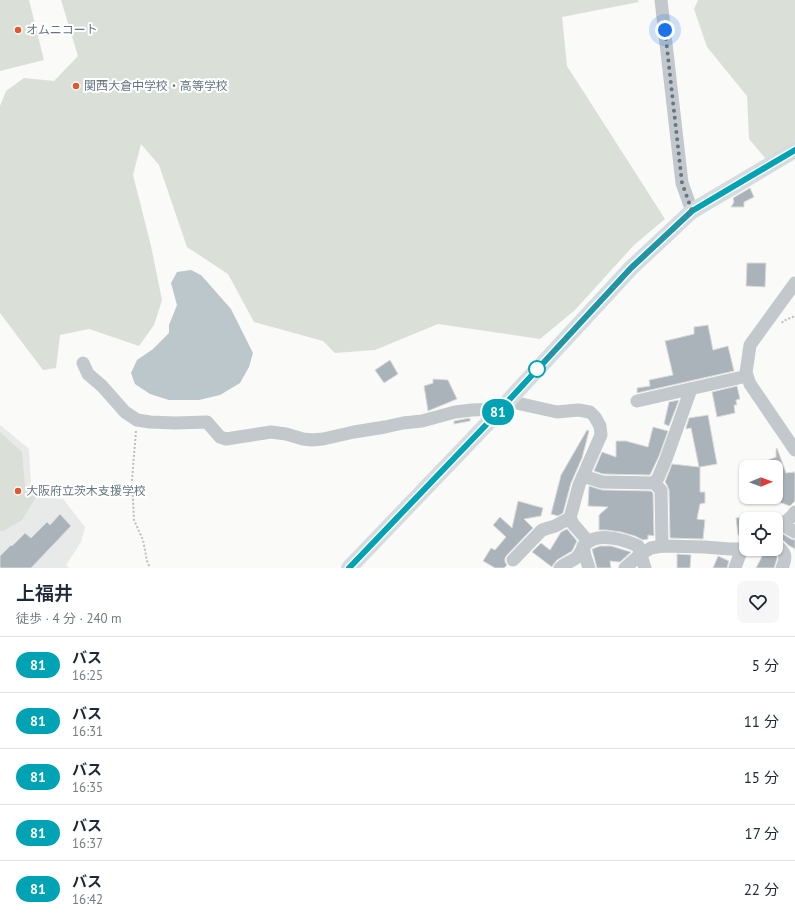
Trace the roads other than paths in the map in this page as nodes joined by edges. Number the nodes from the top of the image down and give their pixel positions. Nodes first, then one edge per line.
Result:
1 (661, 0) edge
2 (795, 150) edge
3 (692, 211) junction
4 (795, 283) edge
5 (83, 363) dead end
6 (747, 376) junction
7 (691, 389) junction
8 (637, 401) dead end
9 (504, 405) junction
10 (795, 450) edge
11 (583, 476) junction
12 (654, 483) junction
13 (570, 518) junction
14 (791, 522) edge
15 (783, 529) edge
16 (586, 544) junction
17 (662, 546) junction
18 (739, 549) edge
19 (783, 551) edge
20 (640, 554) junction
21 (741, 556) edge
22 (513, 560) dead end
23 (349, 568) edge
24 (560, 568) edge
25 (589, 568) edge
26 (625, 568) edge
27 (645, 568) edge
28 (734, 568) edge
29 (782, 568) edge

1 - 3 street
2 - 3 main road
3 - 9 main road
4 - 6 street
5 - 9 street
6 - 7 street
6 - 10 street
7 - 8 street
7 - 12 street
9 - 11 street
9 - 23 main road
11 - 12 street
11 - 13 street
12 - 17 street
13 - 16 street
13 - 22 street
14 - 15 street
16 - 20 street
16 - 24 street
16 - 25 street
17 - 18 street
17 - 20 street
19 - 29 street
20 - 26 street
20 - 27 street
21 - 28 street

